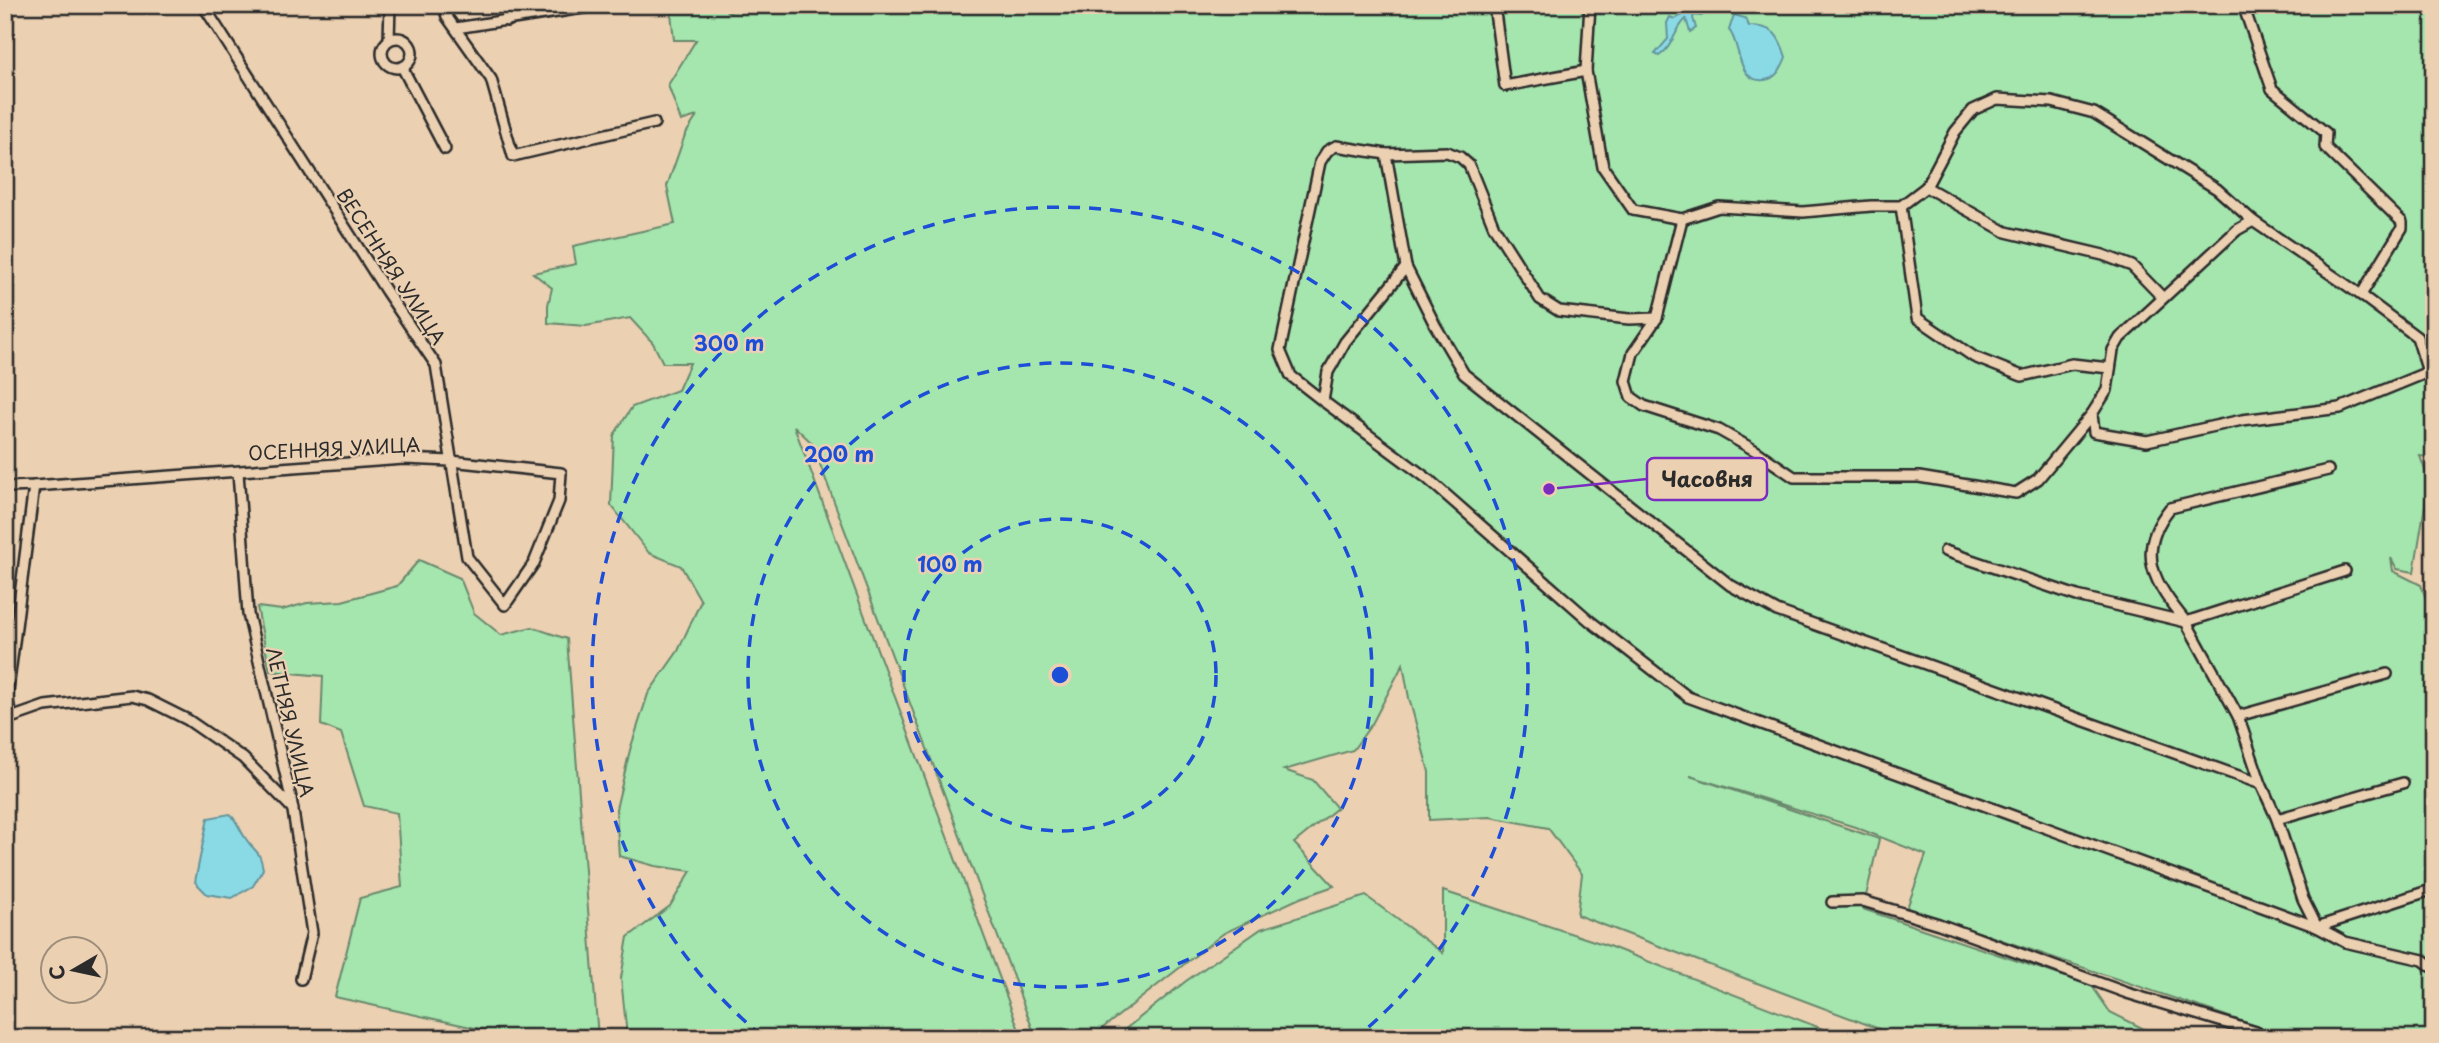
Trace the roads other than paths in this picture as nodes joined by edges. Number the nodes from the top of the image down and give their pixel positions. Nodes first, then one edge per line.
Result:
1 (203, 5) edge
2 (390, 5) edge
3 (444, 5) edge
4 (508, 5) edge
5 (602, 5) edge
6 (1494, 5) edge
7 (1590, 5) edge
8 (2243, 5) edge
9 (507, 21) junction
10 (456, 28) junction
11 (388, 40) junction
12 (402, 66) junction
13 (1586, 71) junction
14 (654, 123) dead end
15 (444, 149) dead end
16 (1386, 154) junction
17 (1926, 187) junction
18 (1901, 206) junction
19 (1682, 219) junction
20 (2253, 221) junction
21 (1406, 267) junction
22 (2361, 295) junction
23 (2163, 298) junction
24 (1657, 318) junction
25 (2110, 368) junction
26 (2431, 375) edge
27 (1323, 401) junction
28 (2092, 414) junction
29 (451, 461) junction
30 (2329, 470) dead end
31 (239, 472) junction
32 (5, 484) edge
33 (34, 486) junction
34 (1945, 551) dead end
35 (2345, 571) dead end
36 (505, 605) joint
37 (2186, 622) junction
38 (2387, 674) dead end
39 (2238, 716) junction
40 (8, 719) edge
41 (2403, 783) dead end
42 (2261, 784) junction
43 (293, 809) junction
44 (2277, 819) junction
45 (2434, 889) edge
46 (1832, 902) dead end
47 (2317, 927) junction
48 (2434, 968) edge
49 (300, 979) dead end
50 (2265, 1038) edge

1 - 29 street, ВЕСЕННЯЯ УЛИЦА
2 - 11 street
3 - 10 street
4 - 9 street
5 - 9 street
6 - 13 street
7 - 13 street
8 - 22 street
9 - 10 street
10 - 14 street
11 - 12 street
11 - 12 street
12 - 15 street
13 - 19 street
16 - 21 street
16 - 24 street
16 - 27 street
17 - 18 street
17 - 20 street
17 - 23 street
18 - 19 street
18 - 25 street
19 - 24 street
20 - 22 street
20 - 23 street
21 - 27 street
21 - 42 street
22 - 26 street
23 - 25 street
24 - 28 street
25 - 28 street
26 - 28 street
27 - 47 street
29 - 31 street, ОСЕННЯЯ УЛИЦА
29 - 36 street, ВЕСЕННЯЯ УЛИЦА
29 - 36 street, ОСЕННЯЯ УЛИЦА
30 - 37 street
31 - 33 street, ОСЕННЯЯ УЛИЦА
31 - 43 street, ЛЕТНЯЯ УЛИЦА
32 - 33 street, ОСЕННЯЯ УЛИЦА
33 - 40 street
34 - 37 street
35 - 37 street
37 - 39 street
38 - 39 street
39 - 42 street
40 - 43 street
41 - 44 street
42 - 44 street
43 - 49 street, ЛЕТНЯЯ УЛИЦА
44 - 47 street
45 - 47 street
46 - 50 street
47 - 48 street

